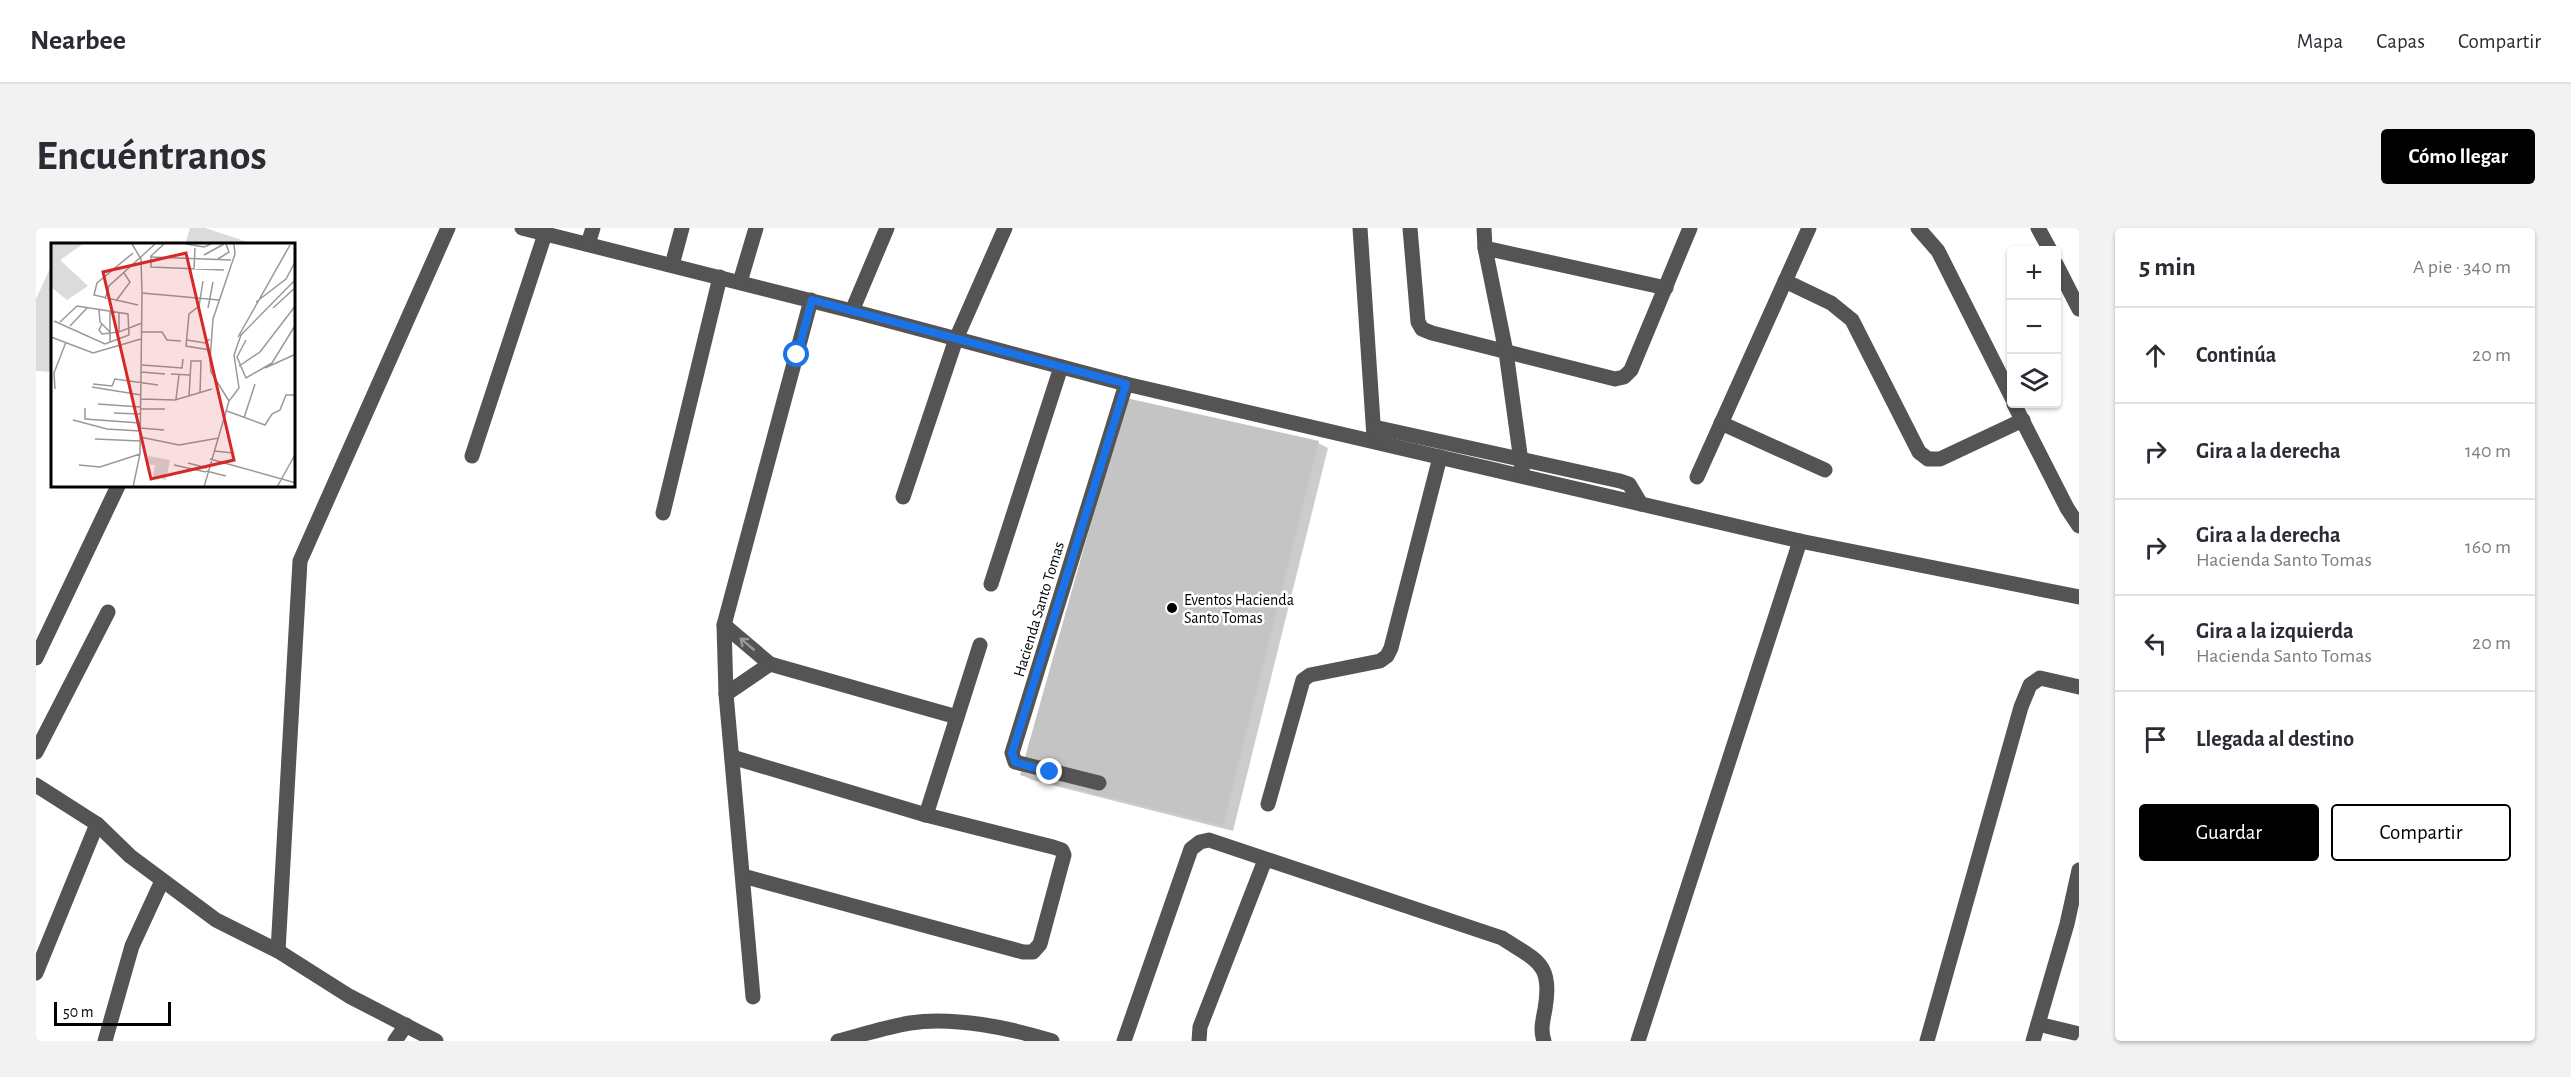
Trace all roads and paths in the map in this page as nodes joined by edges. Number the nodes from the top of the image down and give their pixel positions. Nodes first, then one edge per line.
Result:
1 (448, 228) edge
2 (522, 228) edge
3 (593, 228) edge
4 (682, 228) edge
5 (756, 228) edge
6 (887, 228) edge
7 (1005, 228) edge
8 (1360, 228) edge
9 (1410, 228) edge
10 (1484, 228) edge
11 (1690, 228) edge
12 (1809, 228) edge
13 (1918, 228) edge
14 (2038, 228) edge
15 (545, 234) junction
16 (588, 244) junction
17 (2048, 246) edge
18 (1485, 248) junction
19 (672, 265) junction
20 (2061, 274) edge
21 (720, 277) junction
22 (1785, 281) junction
23 (740, 282) junction
24 (1666, 288) junction
25 (812, 300) junction
26 (2079, 309) edge
27 (852, 311) junction
28 (956, 339) junction
29 (1506, 352) junction
30 (1061, 367) junction
31 (1126, 384) junction
32 (2007, 388) edge
33 (2016, 408) edge
34 (2023, 420) junction
35 (1721, 423) junction
36 (1374, 434) junction
37 (472, 456) dead end
38 (1440, 457) junction
39 (1521, 460) junction
40 (1825, 470) dead end
41 (1523, 476) junction
42 (1697, 477) dead end
43 (117, 488) edge
44 (903, 497) dead end
45 (1641, 504) junction
46 (2073, 506) edge
47 (663, 513) dead end
48 (2079, 526) edge
49 (1800, 541) junction
50 (991, 584) dead end
51 (2079, 597) edge
52 (108, 612) dead end
53 (724, 625) junction
54 (980, 645) dead end
55 (36, 658) edge
56 (770, 664) junction
57 (2079, 687) edge
58 (726, 694) junction
59 (957, 717) junction
60 (36, 752) edge
61 (732, 758) junction
62 (1099, 783) dead end
63 (36, 785) edge
64 (1268, 804) dead end
65 (926, 815) junction
66 (96, 824) junction
67 (1265, 860) junction
68 (2079, 870) edge
69 (742, 876) junction
70 (162, 881) junction
71 (2073, 925) edge
72 (278, 951) junction
73 (36, 973) edge
74 (753, 997) dead end
75 (2038, 1024) junction
76 (406, 1025) junction
77 (2079, 1034) edge
78 (105, 1041) edge
79 (395, 1041) edge
80 (436, 1041) edge
81 (838, 1041) edge
82 (1052, 1041) edge
83 (1124, 1041) edge
84 (1198, 1041) edge
85 (1544, 1041) edge
86 (1638, 1041) edge
87 (1927, 1041) edge
88 (2033, 1041) edge

1 - 72 street
2 - 15 street
3 - 16 street
4 - 19 street
5 - 23 street
6 - 27 street
7 - 28 street
8 - 36 street
9 - 29 street
10 - 18 street
11 - 24 street
12 - 22 street
13 - 32 street
14 - 17 street
15 - 16 street
15 - 37 street
16 - 19 street
18 - 24 street
18 - 29 street
19 - 21 street
20 - 26 street
21 - 23 street
21 - 47 street
22 - 34 street
22 - 35 street
23 - 25 street
24 - 29 street
25 - 27 street
25 - 53 street
27 - 28 street
28 - 30 street
28 - 44 street
29 - 39 street
30 - 31 street
30 - 50 street
31 - 36 street
31 - 62 street, Hacienda Santo Tomas
33 - 34 street
34 - 46 street
35 - 40 street
35 - 42 street
36 - 38 street
36 - 39 street
38 - 41 street
38 - 64 street
39 - 41 street
39 - 45 street
41 - 45 street
43 - 55 street
45 - 49 street
46 - 48 street
49 - 51 street
49 - 86 street
52 - 60 street
56 -> 53 street
53 - 58 street
54 - 59 street
56 - 58 street
56 - 59 street
57 - 87 street
58 - 61 street
59 - 65 street
61 - 65 street
61 - 69 street
63 - 66 street
65 - 69 street
66 - 70 street
66 - 73 street
67 - 83 street
67 - 84 street
67 - 85 street
68 - 71 street
69 - 74 street
70 - 72 street
70 - 78 street
71 - 75 street
72 - 76 street
75 - 77 street
75 - 88 street
76 - 79 street
76 - 80 street
81 - 82 street

